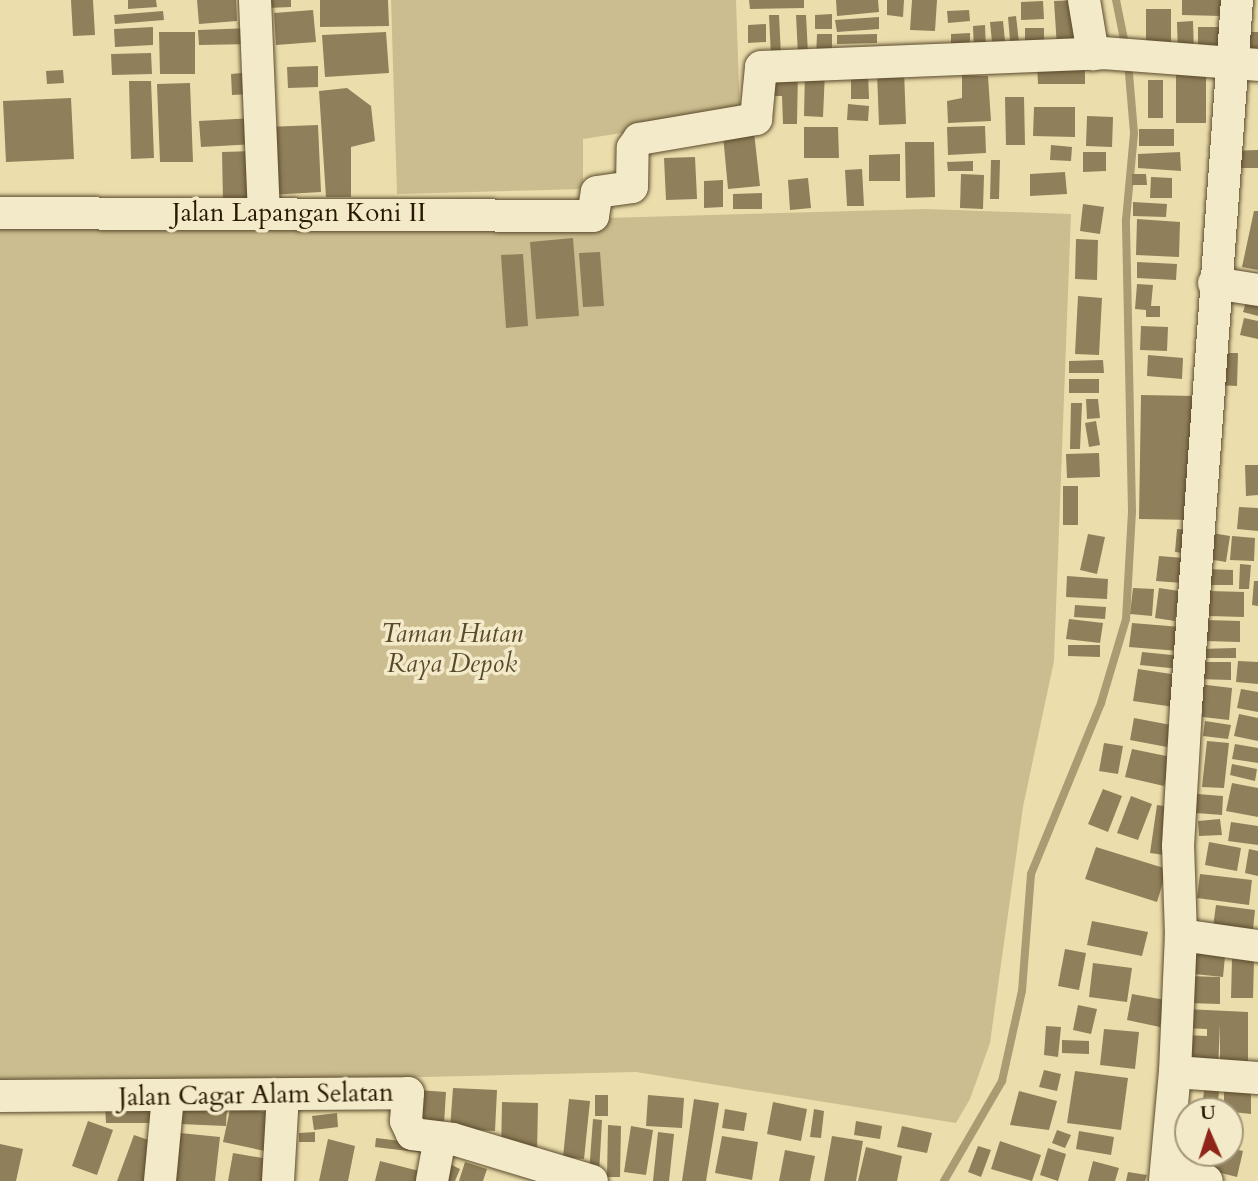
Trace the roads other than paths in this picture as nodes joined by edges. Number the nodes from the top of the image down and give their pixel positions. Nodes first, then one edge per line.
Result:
1 (255, 0) edge
2 (1084, 0) edge
3 (1237, 0) edge
4 (1109, 54) junction
5 (1245, 64) edge
6 (264, 212) junction
7 (0, 213) edge
8 (1214, 283) junction
9 (1258, 290) edge
10 (1181, 935) junction
11 (1256, 939) edge
12 (1175, 1072) junction
13 (1258, 1078) edge
14 (283, 1095) junction
15 (0, 1096) edge
16 (168, 1097) junction
17 (440, 1138) junction
18 (1166, 1174) edge
19 (585, 1180) edge
20 (160, 1181) edge
21 (278, 1181) edge
22 (432, 1181) edge
23 (1207, 1181) edge

1 - 6 street
2 - 4 street
3 - 5 street
4 - 5 street
4 - 6 street, Jalan Lapangan Koni II
5 - 8 street
6 - 7 street, Jalan Lapangan Koni II
8 - 9 street
8 - 10 street
10 - 11 street
10 - 12 street
12 - 13 street
12 - 18 street
14 - 16 street, Jalan Cagar Alam Selatan
14 - 17 street, Jalan Cagar Alam Selatan
14 - 21 street
15 - 16 street, Jalan Cagar Alam Selatan
16 - 20 street
17 - 19 street, Jalan Cagar Alam Selatan
17 - 22 street
18 - 23 street

